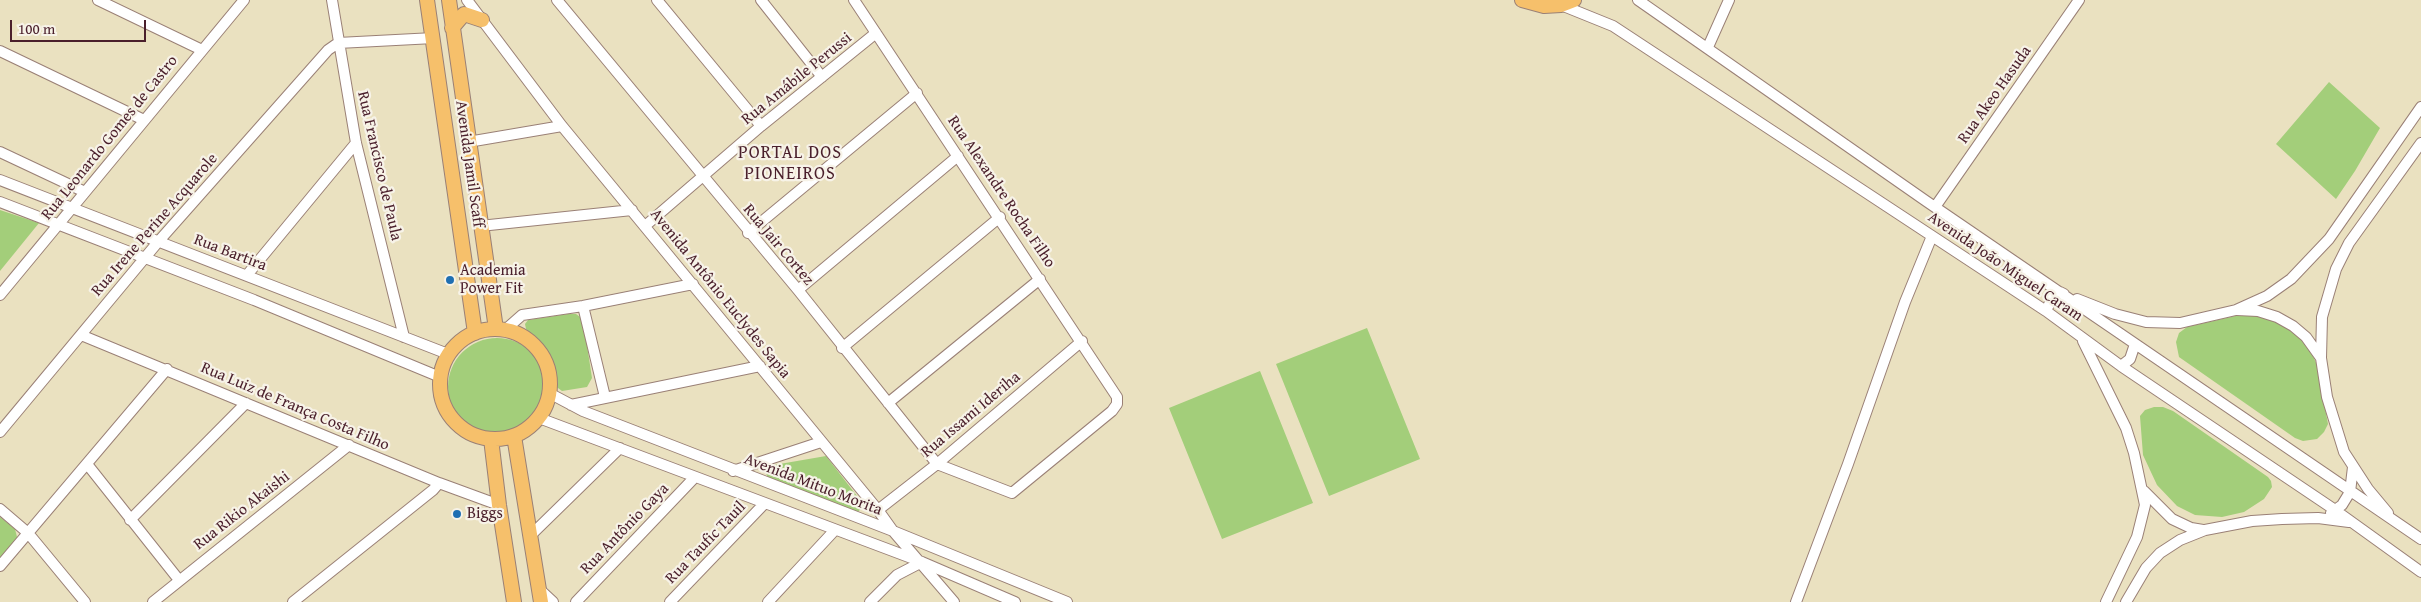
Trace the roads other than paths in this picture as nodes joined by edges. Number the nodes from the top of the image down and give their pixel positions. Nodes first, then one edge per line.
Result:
1 (98, 0) edge
2 (244, 0) edge
3 (332, 0) edge
4 (427, 0) edge
5 (449, 0) edge
6 (467, 0) edge
7 (557, 0) edge
8 (657, 0) edge
9 (761, 0) edge
10 (854, 0) edge
11 (1522, 0) edge
12 (1638, 0) edge
13 (1729, 0) edge
14 (2078, 0) edge
15 (1568, 3) edge
16 (482, 20) junction
17 (452, 28) junction
18 (876, 33) junction
19 (434, 38) junction
20 (338, 43) junction
21 (1708, 48) junction
22 (0, 50) edge
23 (202, 50) junction
24 (822, 77) junction
25 (917, 93) junction
26 (2421, 106) edge
27 (144, 120) junction
28 (562, 126) junction
29 (761, 126) junction
30 (468, 142) junction
31 (356, 143) junction
32 (2421, 143) edge
33 (0, 152) edge
34 (958, 156) junction
35 (702, 178) junction
36 (0, 180) edge
37 (86, 192) junction
38 (0, 202) edge
39 (1935, 207) junction
40 (73, 208) junction
41 (632, 210) junction
42 (1000, 218) junction
43 (58, 225) junction
44 (480, 226) junction
45 (645, 226) junction
46 (748, 233) junction
47 (1932, 236) junction
48 (158, 242) junction
49 (144, 258) junction
50 (247, 275) junction
51 (1040, 279) junction
52 (692, 284) junction
53 (798, 290) junction
54 (2060, 292) junction
55 (0, 296) edge
56 (583, 306) junction
57 (2236, 310) junction
58 (2046, 311) junction
59 (500, 330) junction
60 (475, 333) junction
61 (81, 335) junction
62 (404, 337) junction
63 (2081, 338) junction
64 (1082, 341) junction
65 (2135, 344) junction
66 (842, 348) junction
67 (448, 354) junction
68 (2321, 358) junction
69 (760, 366) junction
70 (2121, 366) junction
71 (167, 369) junction
72 (440, 377) junction
73 (549, 392) junction
74 (605, 397) junction
75 (246, 403) junction
76 (888, 403) junction
77 (571, 405) junction
78 (538, 418) junction
79 (0, 432) edge
80 (514, 436) junction
81 (491, 439) junction
82 (821, 442) junction
83 (349, 444) junction
84 (620, 448) junction
85 (87, 464) junction
86 (937, 464) junction
87 (2353, 467) junction
88 (733, 471) junction
89 (695, 477) junction
90 (439, 483) junction
91 (2143, 490) junction
92 (2350, 492) junction
93 (764, 504) junction
94 (499, 505) junction
95 (0, 509) edge
96 (878, 510) junction
97 (2335, 510) junction
98 (2318, 518) junction
99 (130, 520) junction
100 (2351, 522) junction
101 (2399, 524) junction
102 (2205, 530) junction
103 (834, 531) junction
104 (893, 531) junction
105 (28, 533) junction
106 (531, 535) junction
107 (2421, 539) edge
108 (922, 562) junction
109 (0, 566) edge
110 (2421, 572) edge
111 (179, 580) junction
112 (540, 595) edge
113 (86, 602) edge
114 (153, 602) edge
115 (293, 602) edge
116 (514, 602) edge
117 (552, 602) edge
118 (576, 602) edge
119 (670, 602) edge
120 (768, 602) edge
121 (870, 602) edge
122 (954, 602) edge
123 (1015, 602) edge
124 (1067, 602) edge
125 (1796, 602) edge
126 (2106, 602) edge
127 (2126, 602) edge

1 - 23 street
2 - 23 street, Rua Leonardo Gomes de Castro
3 - 20 street, Rua Francisco de Paula
4 - 19 main road, Avenida Jamil Scaff
5 - 17 main road, Avenida Jamil Scaff
6 - 16 street, Avenida Antônio Euclydes Sapia
7 - 35 street, Rua Jair Cortez
8 - 29 street
9 - 24 street
10 - 18 street, Rua Alexandre Rocha Filho
11 - 15 main road
12 - 21 street, Avenida João Miguel Caram
13 - 21 street
14 - 39 street, Rua Akeo Hasuda
15 - 47 street, Avenida João Miguel Caram
16 - 17 main road
16 - 28 street, Avenida Antônio Euclydes Sapia
17 - 30 main road, Avenida Jamil Scaff
18 - 24 street, Rua Amábile Perussi
18 - 25 street, Rua Alexandre Rocha Filho
19 - 20 street
19 - 60 main road, Avenida Jamil Scaff
20 - 31 street, Rua Francisco de Paula
20 - 48 street, Rua Irene Perine Acquarole
21 - 39 street, Avenida João Miguel Caram
22 - 27 street
23 - 27 street, Rua Leonardo Gomes de Castro
24 - 29 street, Rua Amábile Perussi
25 - 34 street, Rua Alexandre Rocha Filho
25 - 46 street
26 - 57 street
27 - 37 street, Rua Leonardo Gomes de Castro
28 - 30 street
28 - 41 street, Avenida Antônio Euclydes Sapia
29 - 35 street, Rua Amábile Perussi
30 - 44 main road, Avenida Jamil Scaff
31 - 50 street
31 - 62 street, Rua Francisco de Paula
32 - 68 street
33 - 37 street
34 - 42 street, Rua Alexandre Rocha Filho
34 - 53 street
35 - 45 street, Rua Amábile Perussi
35 - 46 street, Rua Jair Cortez
36 - 40 street, Rua Bartira
37 - 40 street, Rua Leonardo Gomes de Castro
38 - 43 street
39 - 54 street, Avenida João Miguel Caram
40 - 43 street, Rua Leonardo Gomes de Castro
40 - 48 street, Rua Bartira
41 - 44 street
41 - 45 street, Avenida Antônio Euclydes Sapia
42 - 51 street, Rua Alexandre Rocha Filho
42 - 66 street
43 - 49 street
43 - 55 street, Rua Leonardo Gomes de Castro
44 - 59 main road, Avenida Jamil Scaff
45 - 52 street, Avenida Antônio Euclydes Sapia
46 - 53 street, Rua Jair Cortez
47 - 58 street, Avenida João Miguel Caram
47 - 125 street
48 - 49 street, Rua Irene Perine Acquarole
48 - 50 street, Rua Bartira
49 - 61 street, Rua Irene Perine Acquarole
49 - 72 street
50 - 62 street, Rua Bartira
51 - 64 street, Rua Alexandre Rocha Filho
51 - 76 street
52 - 56 street
52 - 69 street, Avenida Antônio Euclydes Sapia
53 - 66 street, Rua Jair Cortez
54 - 57 street
54 - 58 street
54 - 65 street, Avenida João Miguel Caram
56 - 59 street
56 - 74 street
57 - 68 street
58 - 63 street, Avenida João Miguel Caram
59 - 60 main road
59 - 73 main road
60 - 67 main road
61 - 71 street, Rua Luiz de França Costa Filho
61 - 79 street, Rua Irene Perine Acquarole
62 - 67 street, Rua Bartira
63 - 70 street, Avenida João Miguel Caram
63 - 91 street
64 - 86 street, Rua Issami Ideriha
64 - 86 street, Rua Alexandre Rocha Filho
65 - 70 street
65 - 92 street, Avenida João Miguel Caram
66 - 76 street, Rua Jair Cortez
67 - 72 main road
68 - 87 street
69 - 74 street
69 - 82 street, Avenida Antônio Euclydes Sapia
70 - 97 street, Avenida João Miguel Caram
71 - 75 street, Rua Luiz de França Costa Filho
71 - 85 street
72 - 81 main road
73 - 77 street, Avenida Mituo Morita
73 - 78 main road
74 - 77 street
75 - 83 street, Rua Luiz de França Costa Filho
75 - 99 street
76 - 86 street, Rua Jair Cortez
77 - 88 street, Avenida Mituo Morita
78 - 80 main road
78 - 84 street
80 - 81 main road
80 - 106 main road
81 - 94 main road
82 - 88 street
82 - 96 street, Avenida Antônio Euclydes Sapia
83 - 90 street, Rua Luiz de França Costa Filho
83 - 111 street, Rua Rikio Akaishi
84 - 89 street
84 - 106 street
85 - 99 street
85 - 105 street
86 - 96 street, Rua Issami Ideriha
87 - 92 street
87 - 101 street
88 - 104 street, Avenida Mituo Morita
89 - 93 street
89 - 118 street, Rua Antônio Gaya
90 - 94 street, Rua Luiz de França Costa Filho
90 - 115 street
91 - 102 street
91 - 126 street
92 - 97 street
92 - 101 street, Avenida João Miguel Caram
93 - 103 street
93 - 119 street, Rua Taufic Tauil
94 - 116 main road
95 - 105 street
96 - 104 street, Avenida Antônio Euclydes Sapia
97 - 98 street
97 - 100 street, Avenida João Miguel Caram
98 - 100 street
98 - 102 street
99 - 111 street
100 - 110 street, Avenida João Miguel Caram
101 - 107 street, Avenida João Miguel Caram
102 - 127 street
103 - 108 street
103 - 120 street
104 - 108 street, Avenida Antônio Euclydes Sapia
104 - 124 street, Avenida Mituo Morita
105 - 109 street
105 - 113 street
106 - 112 main road
108 - 121 street
108 - 122 street, Avenida Antônio Euclydes Sapia
108 - 123 street
111 - 114 street, Rua Rikio Akaishi
112 - 117 street

